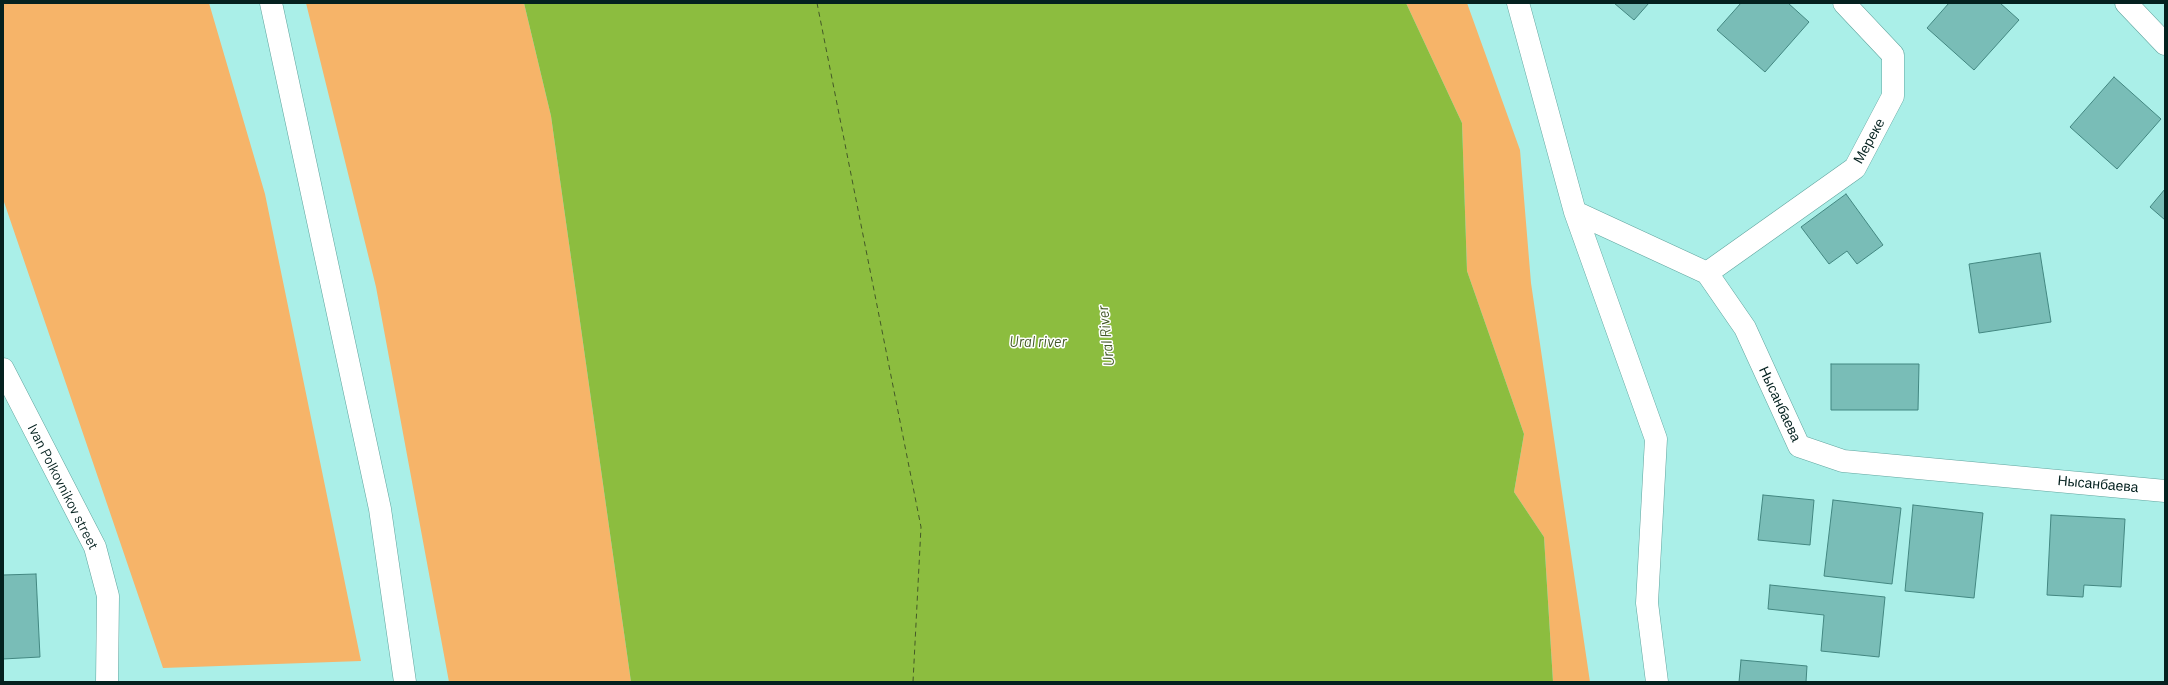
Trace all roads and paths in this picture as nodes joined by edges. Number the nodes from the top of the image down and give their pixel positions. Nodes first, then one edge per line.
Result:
1 (271, 3) edge
2 (1518, 3) edge
3 (1844, 3) edge
4 (2126, 3) edge
5 (2165, 44) edge
6 (1575, 212) junction
7 (1707, 273) junction
8 (3, 369) edge
9 (2165, 491) edge
10 (107, 682) edge
11 (405, 682) edge
12 (1657, 682) edge

1 - 11 street
2 - 6 street
3 - 7 street, Мереке
4 - 5 street
6 - 7 street
6 - 12 street
7 - 9 street, Нысанбаева
8 - 10 street, Ivan Polkovnikov street

